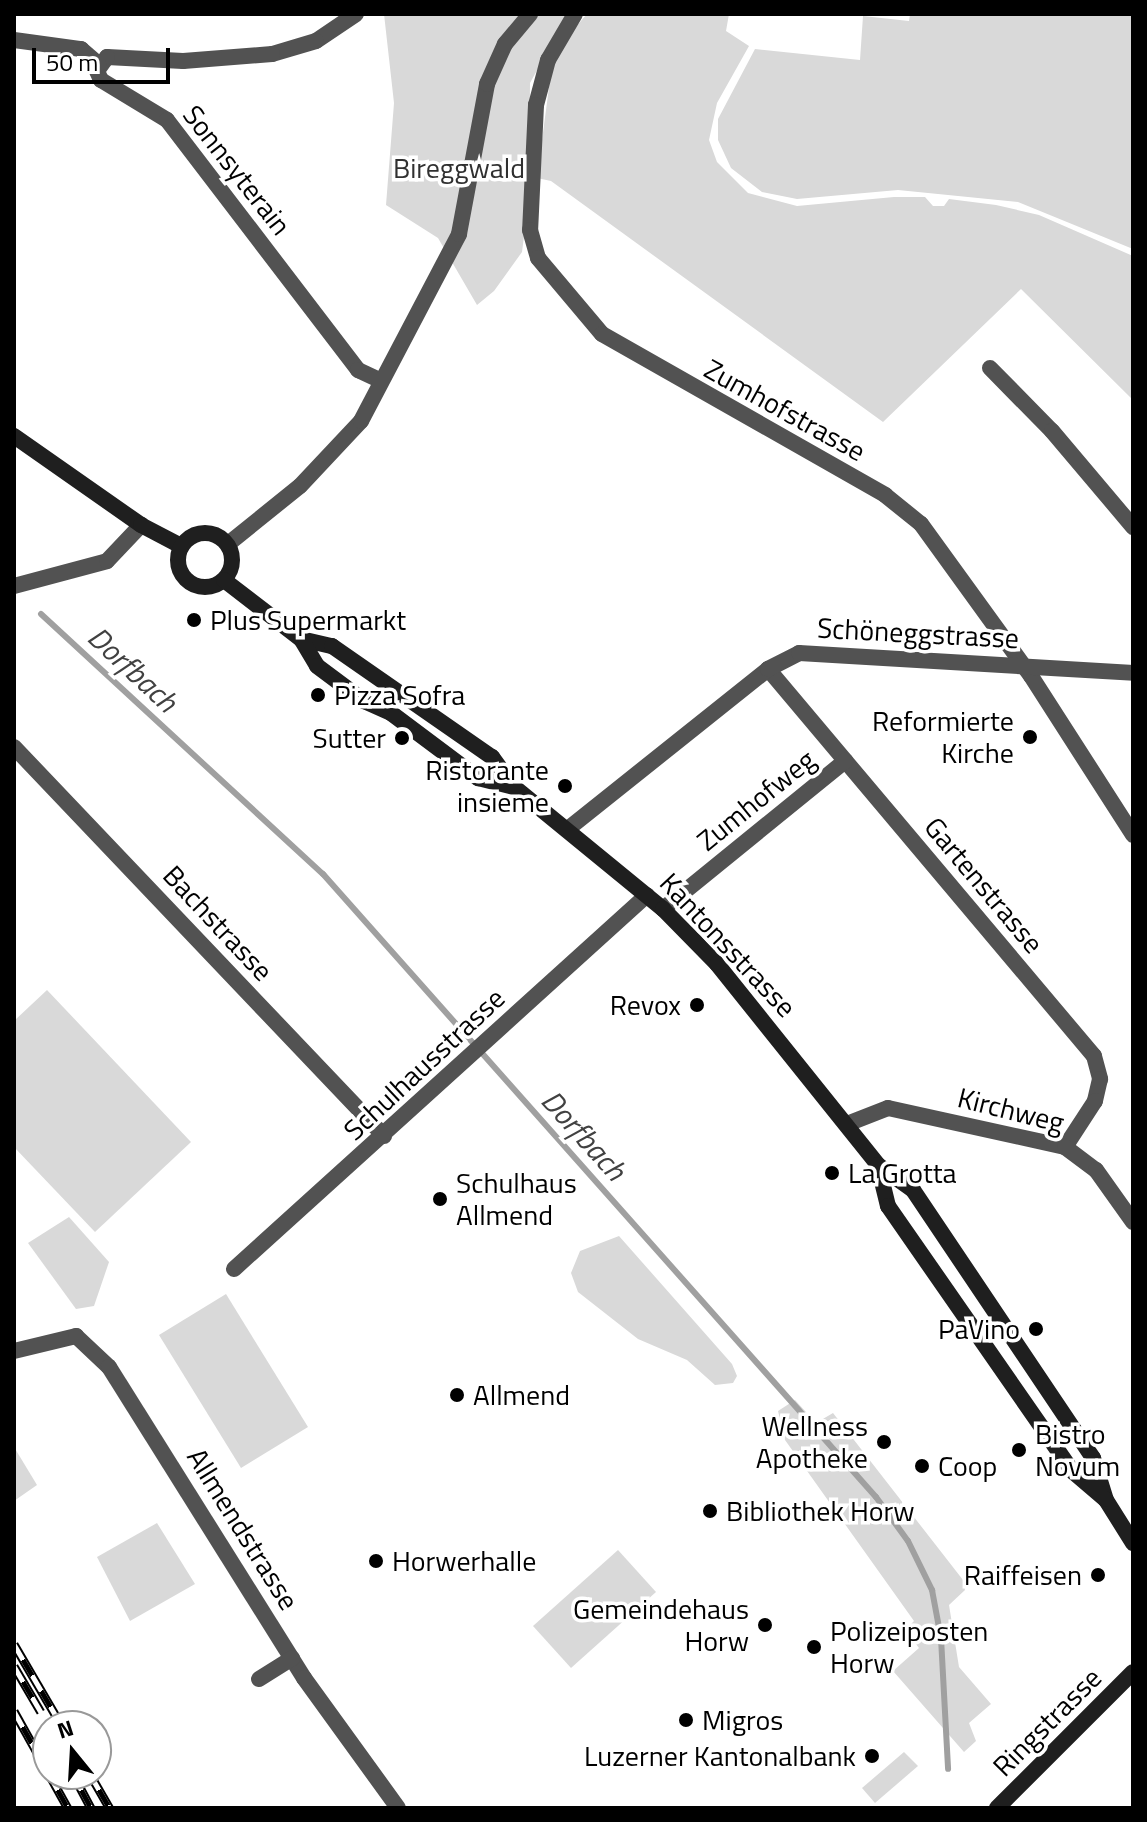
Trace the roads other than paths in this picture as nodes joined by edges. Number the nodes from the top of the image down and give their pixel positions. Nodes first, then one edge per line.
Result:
1 (356, 14) edge
2 (530, 14) edge
3 (575, 14) edge
4 (14, 40) edge
5 (98, 64) junction
6 (990, 368) dead end
7 (379, 380) junction
8 (14, 436) edge
9 (141, 525) junction
10 (1133, 527) edge
11 (228, 544) junction
12 (181, 546) junction
13 (224, 580) junction
14 (14, 586) edge
15 (301, 639) junction
16 (1020, 664) junction
17 (768, 669) junction
18 (1133, 673) edge
19 (14, 747) edge
20 (845, 761) junction
21 (514, 787) junction
22 (569, 828) junction
23 (1133, 835) edge
24 (647, 895) junction
25 (663, 909) junction
26 (847, 1124) junction
27 (384, 1136) junction
28 (1065, 1147) junction
29 (878, 1165) junction
30 (1133, 1222) edge
31 (234, 1269) dead end
32 (14, 1351) edge
33 (1106, 1500) junction
34 (1133, 1543) edge
35 (292, 1658) junction
36 (1133, 1672) edge
37 (259, 1679) dead end
38 (398, 1808) edge
39 (997, 1808) edge

1 - 5 street, Sonnsyterain
2 - 7 street
3 - 16 street, Zumhofstrasse
4 - 5 street
5 - 7 street, Sonnsyterain
6 - 10 street
7 - 11 street
8 - 9 main road
9 - 12 main road
9 - 14 street
11 - 12 main road
11 - 13 main road
12 - 13 main road
13 - 15 main road, Kantonsstrasse
15 - 21 main road, Kantonsstrasse
15 - 21 main road, Kantonsstrasse
16 - 17 street, Schöneggstrasse
16 - 18 street, Schöneggstrasse
16 - 23 street, Zumhofstrasse
17 - 20 street, Gartenstrasse
17 - 22 street, Schöneggstrasse
19 - 27 street, Bachstrasse
20 - 25 street, Zumhofweg
20 - 28 street, Gartenstrasse
21 - 22 main road, Kantonsstrasse
22 - 24 main road, Kantonsstrasse
24 - 25 main road, Kantonsstrasse
24 - 27 street, Schulhausstrasse
25 - 26 main road, Kantonsstrasse
26 - 28 street, Kirchweg
26 - 29 main road, Kantonsstrasse
27 - 31 street, Schulhausstrasse
28 - 30 street, Kirchweg
29 - 33 main road, Kantonsstrasse
29 - 33 main road, Kantonsstrasse
32 - 35 street, Allmendstrasse
33 - 34 main road, Kantonsstrasse
35 - 37 street
35 - 38 street, Allmendstrasse
36 - 39 main road, Ringstrasse

